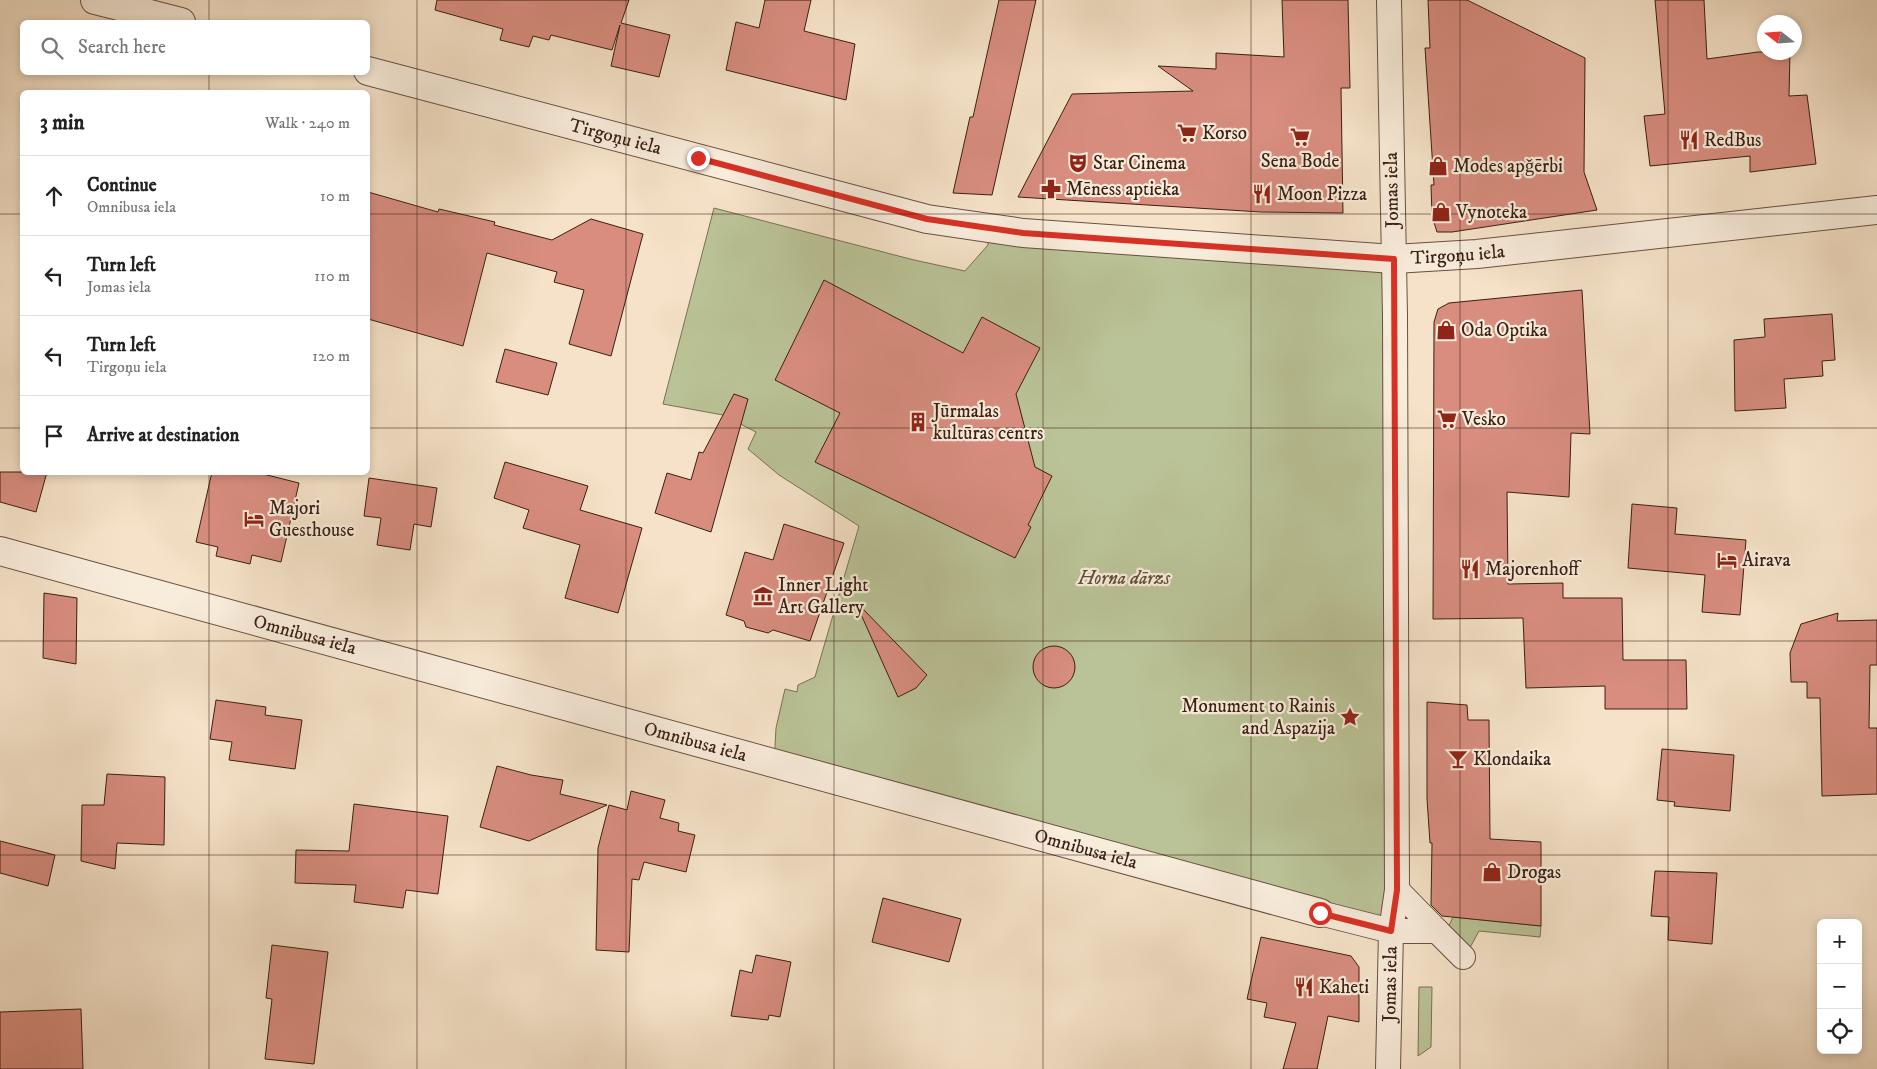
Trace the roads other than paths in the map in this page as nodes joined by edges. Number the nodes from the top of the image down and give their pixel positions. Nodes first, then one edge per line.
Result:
1 (95, 0) edge
2 (1389, 0) edge
3 (173, 20) edge
4 (370, 72) edge
5 (1877, 210) edge
6 (1394, 259) junction
7 (0, 551) edge
8 (1397, 890) junction
9 (1320, 913) joint
10 (1391, 931) junction
11 (1437, 931) junction
12 (1463, 957) dead end
13 (1388, 1069) edge

1 - 3 street
2 - 6 street, Jomas iela
4 - 6 street, Tirgoņu iela
5 - 6 street, Tirgoņu iela
6 - 8 street, Jomas iela
7 - 9 street, Omnibusa iela
8 - 10 street, Jomas iela
8 - 11 street
9 - 10 street, Omnibusa iela
10 - 11 street, Omnibusa iela
10 - 13 street, Jomas iela
11 - 12 street

